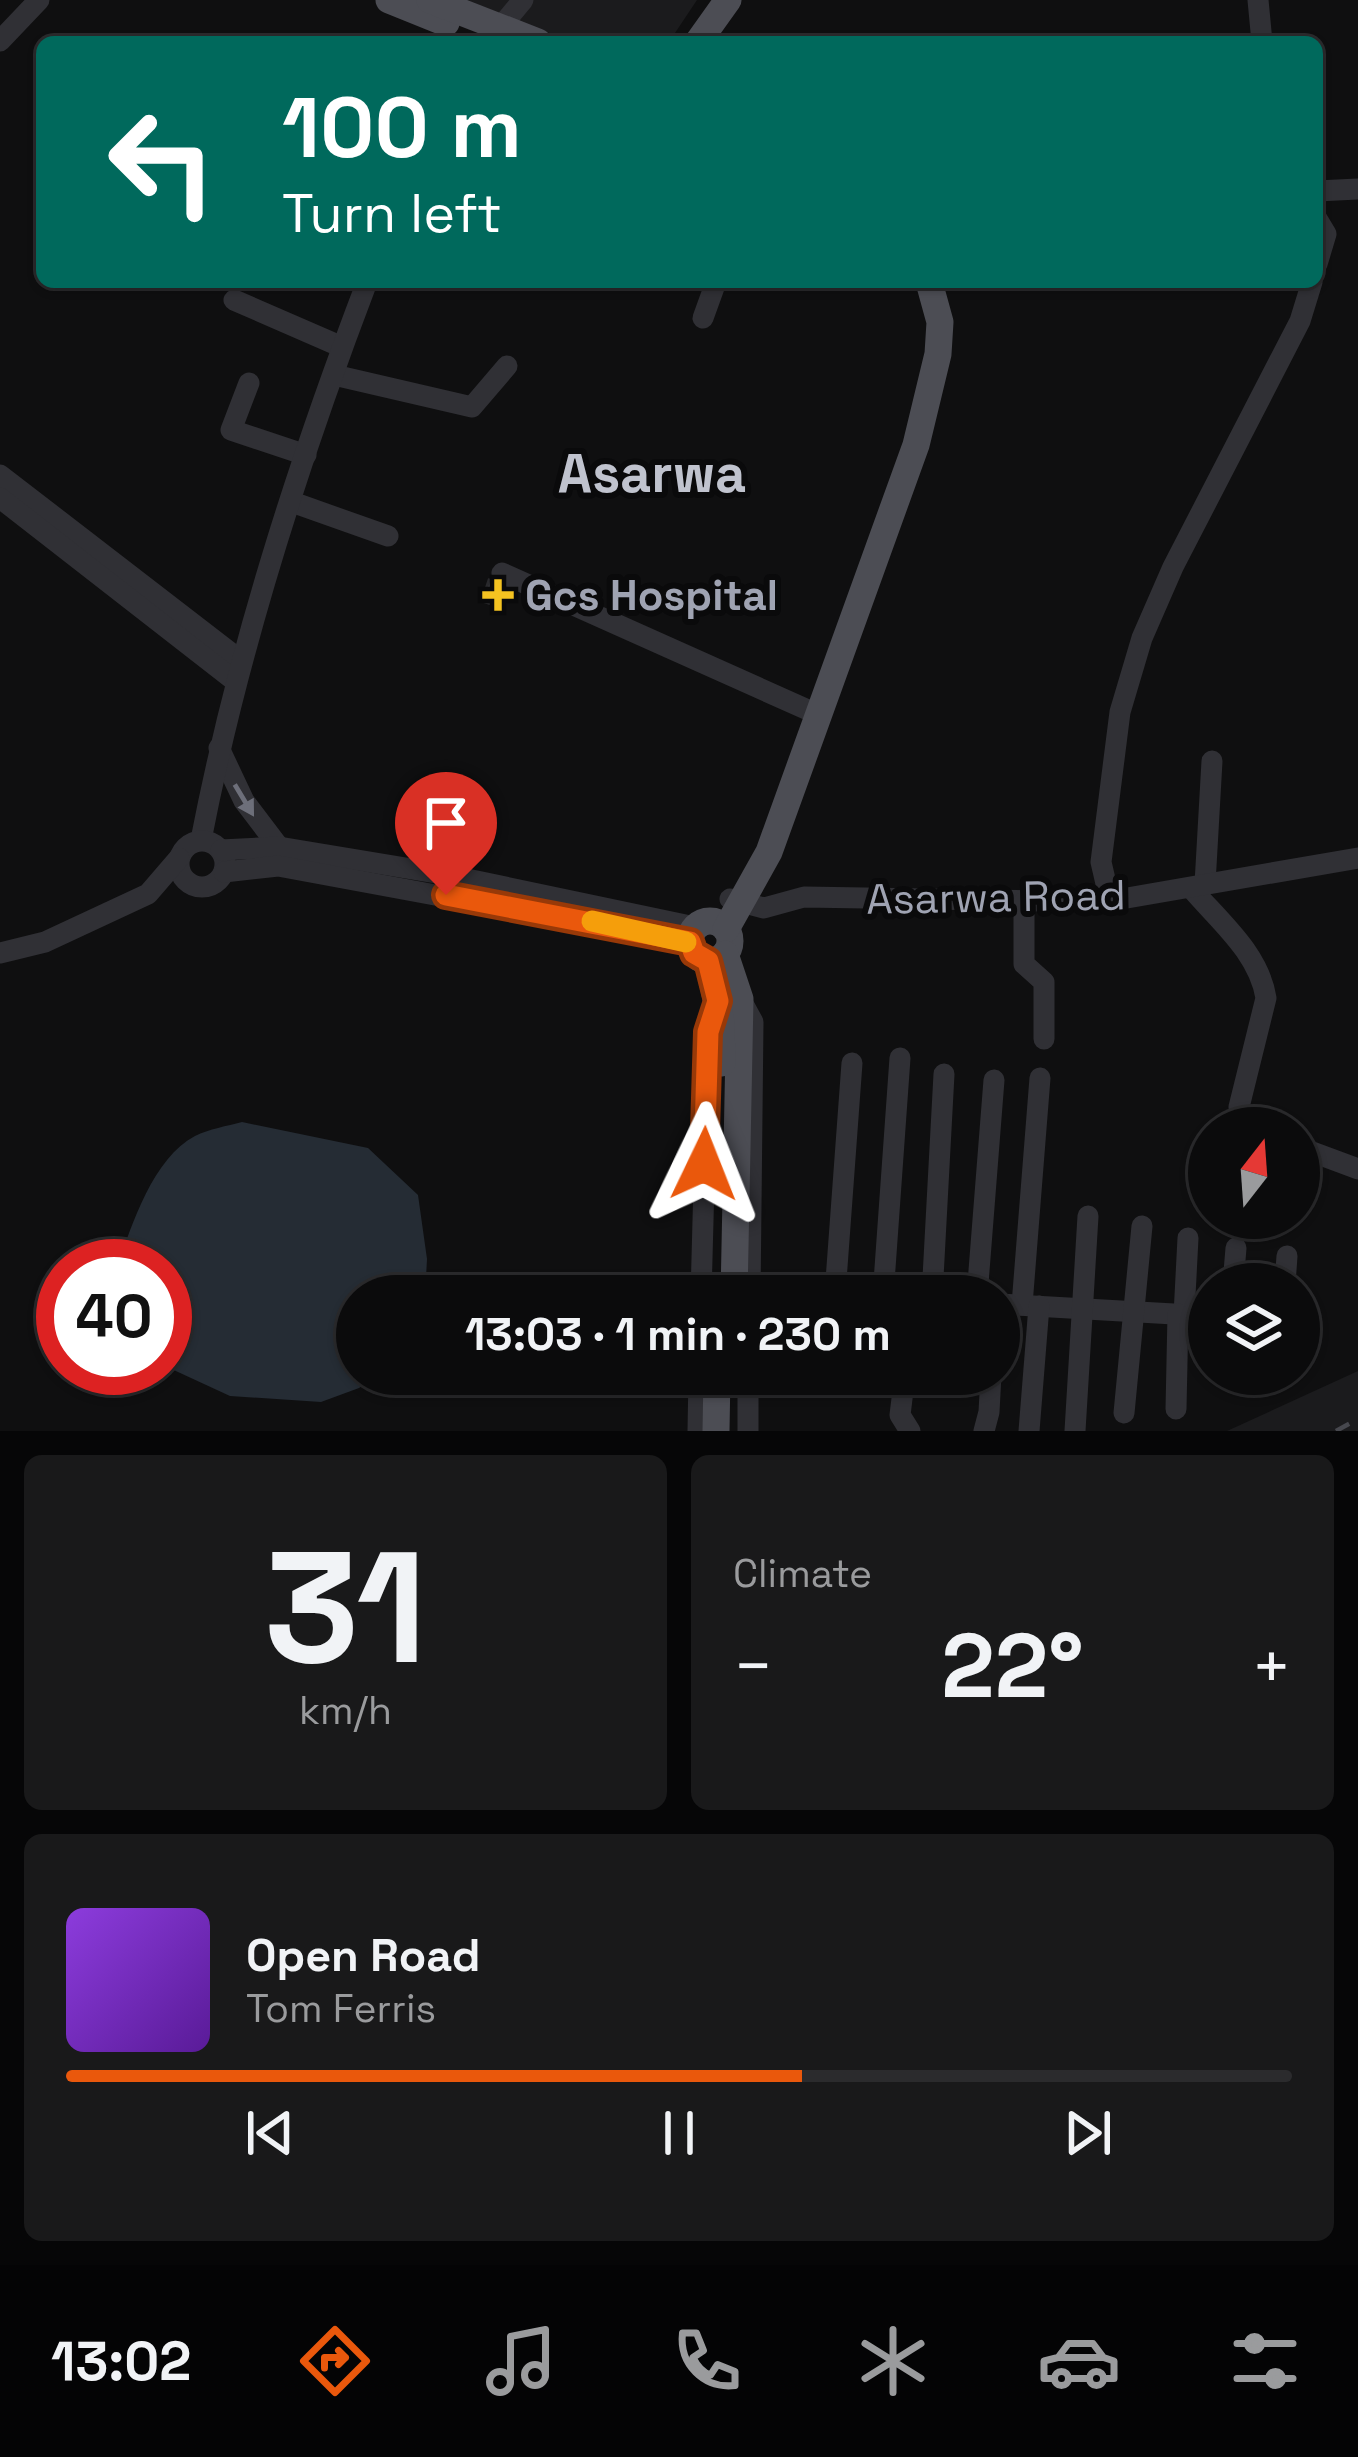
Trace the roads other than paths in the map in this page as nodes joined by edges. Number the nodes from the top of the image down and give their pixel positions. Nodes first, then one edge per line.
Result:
1 (38, 0) edge
2 (389, 0) edge
3 (430, 0) edge
4 (523, 0) edge
5 (728, 0) edge
6 (1258, 0) edge
7 (487, 36) edge
8 (489, 36) edge
9 (494, 36) edge
10 (702, 36) edge
11 (1261, 36) edge
12 (0, 41) edge
13 (1358, 189) edge
14 (1323, 191) edge
15 (366, 288) edge
16 (714, 288) edge
17 (914, 288) edge
18 (931, 288) edge
19 (1310, 288) edge
20 (234, 300) dead end
21 (704, 318) dead end
22 (343, 347) junction
23 (507, 366) dead end
24 (334, 375) junction
25 (249, 382) dead end
26 (306, 455) junction
27 (903, 462) junction
28 (0, 475) edge
29 (0, 498) edge
30 (292, 502) junction
31 (388, 536) dead end
32 (502, 573) dead end
33 (238, 670) junction
34 (810, 711) junction
35 (219, 748) junction
36 (1211, 761) dead end
37 (279, 847) junction
38 (216, 854) junction
39 (1358, 858) edge
40 (178, 859) junction
41 (192, 885) junction
42 (1198, 886) junction
43 (489, 893) junction
44 (148, 894) junction
45 (1110, 901) junction
46 (1024, 902) junction
47 (726, 920) junction
48 (0, 952) edge
49 (730, 1011) junction
50 (1044, 1039) dead end
51 (900, 1058) dead end
52 (851, 1063) dead end
53 (944, 1074) dead end
54 (1040, 1078) dead end
55 (994, 1080) dead end
56 (1239, 1107) edge
57 (1320, 1155) edge
58 (1358, 1169) edge
59 (1088, 1216) dead end
60 (1142, 1226) dead end
61 (1188, 1238) dead end
62 (1236, 1248) dead end
63 (1287, 1256) dead end
64 (1235, 1263) edge
65 (1286, 1263) edge
66 (702, 1275) edge
67 (720, 1275) edge
68 (743, 1275) edge
69 (836, 1275) edge
70 (884, 1275) edge
71 (933, 1275) edge
72 (979, 1275) edge
73 (1020, 1305) edge
74 (1082, 1309) junction
75 (1134, 1312) junction
76 (1181, 1315) junction
77 (1188, 1315) edge
78 (699, 1395) edge
79 (717, 1395) edge
80 (733, 1395) edge
81 (748, 1395) edge
82 (902, 1395) edge
83 (990, 1395) edge
84 (1176, 1409) dead end
85 (1124, 1413) dead end
86 (698, 1431) edge
87 (716, 1431) edge
88 (732, 1431) edge
89 (748, 1431) edge
90 (910, 1431) edge
91 (984, 1431) edge
92 (1029, 1431) edge
93 (1075, 1431) edge

1 - 12 street
2 - 7 main road
3 - 8 main road
4 - 9 street
5 - 10 main road
6 - 11 street
13 - 14 street
15 - 22 street
16 - 21 street
17 - 27 main road
18 - 27 main road
19 - 45 street
20 - 22 street
22 - 24 street
23 - 24 street
24 - 26 street
25 - 26 street
26 - 30 street
27 - 34 main road
28 - 33 street
29 - 33 street
30 - 31 street
30 - 33 street
32 - 34 street
33 - 35 street
34 - 47 main road
35 -> 37 street
35 - 38 street
36 - 42 street
37 - 38 street
37 - 43 street
38 - 40 street
38 - 41 street
38 - 43 street
39 - 42 street, Asarwa Road
40 - 41 street
40 - 44 street
41 - 44 street
42 - 45 street, Asarwa Road
42 - 56 street
43 - 47 street
43 - 47 street
44 - 48 street
45 - 46 street, Asarwa Road
46 - 47 street, Asarwa Road
46 - 50 street
47 - 49 main road
49 - 66 street
49 - 67 main road
49 - 68 main road
51 - 70 street
52 - 69 street
53 - 71 street
54 - 73 street
55 - 72 street
57 - 58 street
59 - 74 street
60 - 75 street
61 - 76 street
62 - 64 street
63 - 65 street
73 - 74 street
73 - 92 street
74 - 75 street
74 - 93 street
75 - 76 street
75 - 85 street
76 - 77 street
76 - 84 street
78 - 86 street
79 - 87 main road
80 - 88 main road
81 - 89 street
82 - 90 street
83 - 91 street

